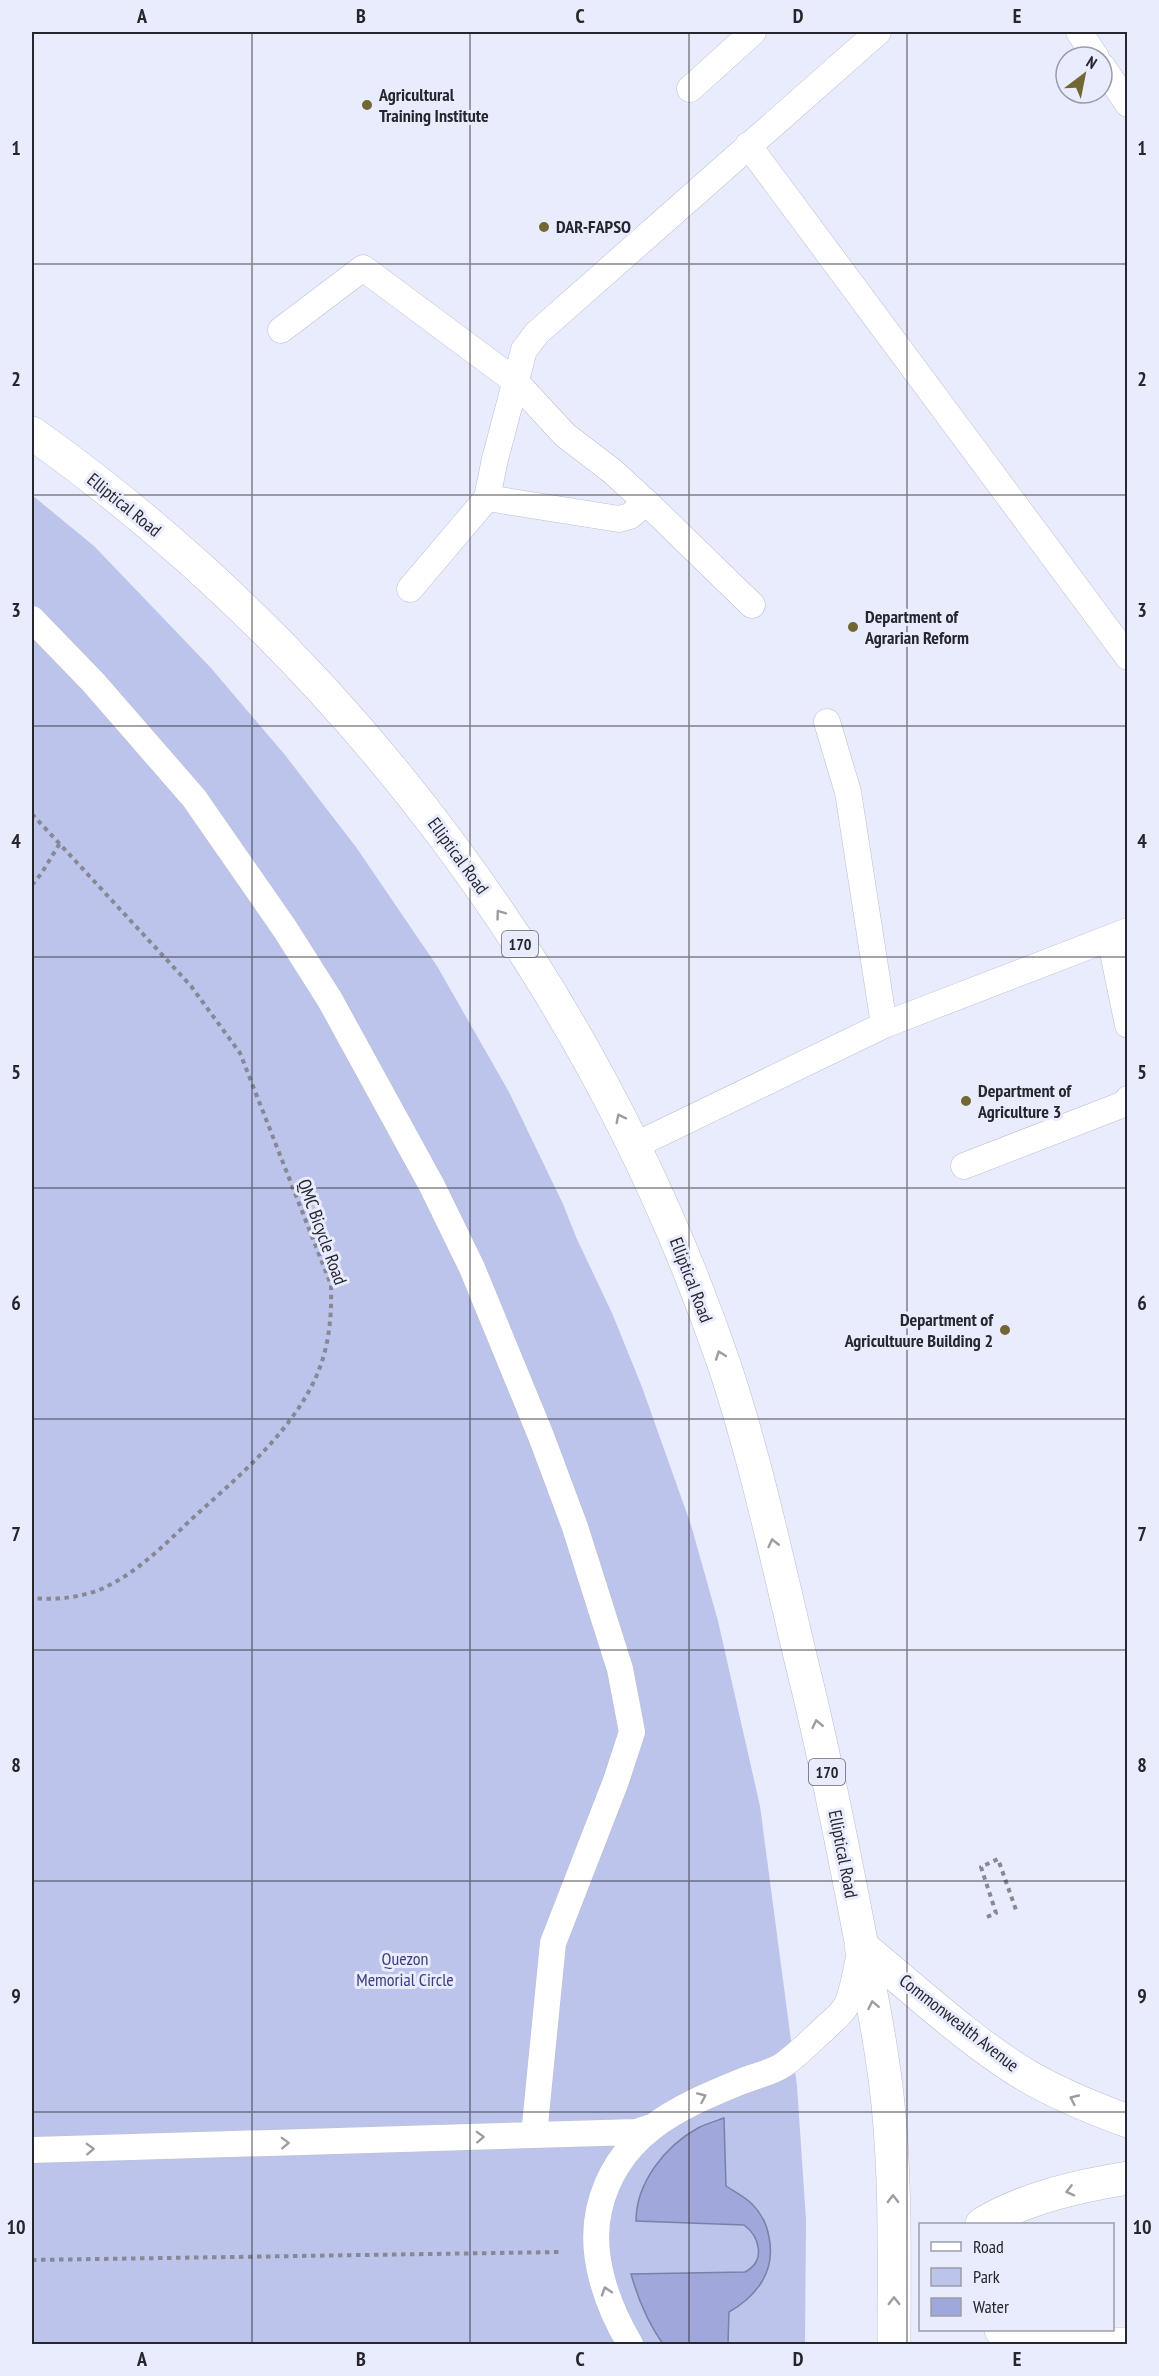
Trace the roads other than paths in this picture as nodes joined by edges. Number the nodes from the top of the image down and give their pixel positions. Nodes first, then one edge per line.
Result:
1 (753, 32) edge
2 (879, 32) edge
3 (1078, 32) edge
4 (1087, 45) edge
5 (1114, 84) edge
6 (690, 89) dead end
7 (1128, 104) edge
8 (748, 145) junction
9 (281, 330) dead end
10 (515, 381) junction
11 (32, 434) edge
12 (487, 498) junction
13 (646, 502) junction
14 (410, 589) dead end
15 (752, 605) dead end
16 (32, 619) edge
17 (1127, 653) edge
18 (826, 722) dead end
19 (1119, 935) edge
20 (884, 1025) junction
21 (1128, 1025) edge
22 (1128, 1099) edge
23 (634, 1146) junction
24 (964, 1166) dead end
25 (861, 1946) junction
26 (1128, 2121) edge
27 (651, 2127) junction
28 (534, 2135) junction
29 (32, 2150) edge
30 (1128, 2178) edge
31 (984, 2223) edge
32 (1003, 2331) edge
33 (630, 2344) edge
34 (894, 2344) edge
35 (1069, 2344) edge
36 (1089, 2344) edge
37 (1128, 2344) edge

1 - 6 lane
2 - 8 lane
3 - 4 lane
5 - 7 lane
8 - 10 lane
8 - 17 lane
9 - 10 lane
10 - 12 lane
10 - 13 lane
23 -> 11 main road, Elliptical Road / 170
12 - 13 lane
12 - 14 lane
13 - 15 lane
16 - 28 lane
18 - 20 lane
19 - 20 lane
19 - 21 lane
20 - 23 lane
22 - 24 lane
25 -> 23 main road, Elliptical Road / 170
26 -> 25 main road, Commonwealth Avenue
27 -> 25 lane
34 -> 25 main road, Elliptical Road / 170
27 - 28 lane
33 -> 27 lane
29 -> 28 lane
30 -> 31 main road
32 - 35 main road
36 - 37 main road

